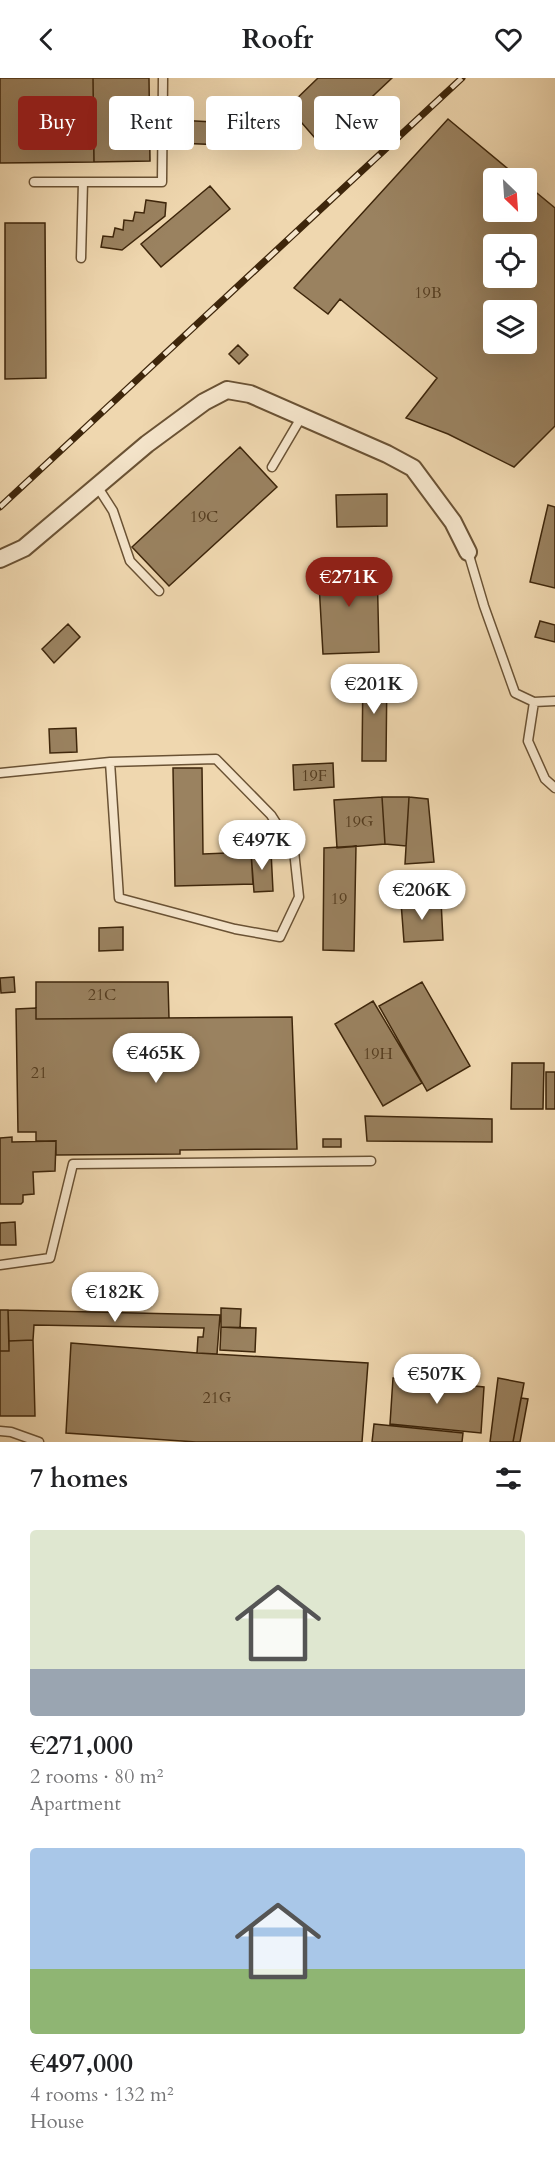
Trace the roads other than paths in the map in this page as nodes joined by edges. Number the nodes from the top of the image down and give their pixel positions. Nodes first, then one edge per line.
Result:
1 (163, 78) edge
2 (34, 182) dead end
3 (83, 182) junction
4 (81, 258) dead end
5 (302, 416) junction
6 (272, 467) dead end
7 (97, 486) junction
8 (468, 552) joint
9 (0, 559) edge
10 (159, 591) dead end
11 (555, 701) edge
12 (534, 702) junction
13 (110, 762) junction
14 (0, 773) edge
15 (555, 788) edge
16 (371, 1161) dead end
17 (0, 1265) edge
18 (0, 1431) edge
19 (39, 1442) edge

1 - 3 lane
2 - 3 lane
3 - 4 lane
5 - 6 lane
5 - 7 street
5 - 8 street
7 - 9 street
7 - 10 lane
8 - 12 lane
11 - 12 lane
12 - 15 lane
13 - 13 lane
13 - 14 lane
16 - 17 lane
18 - 19 lane

